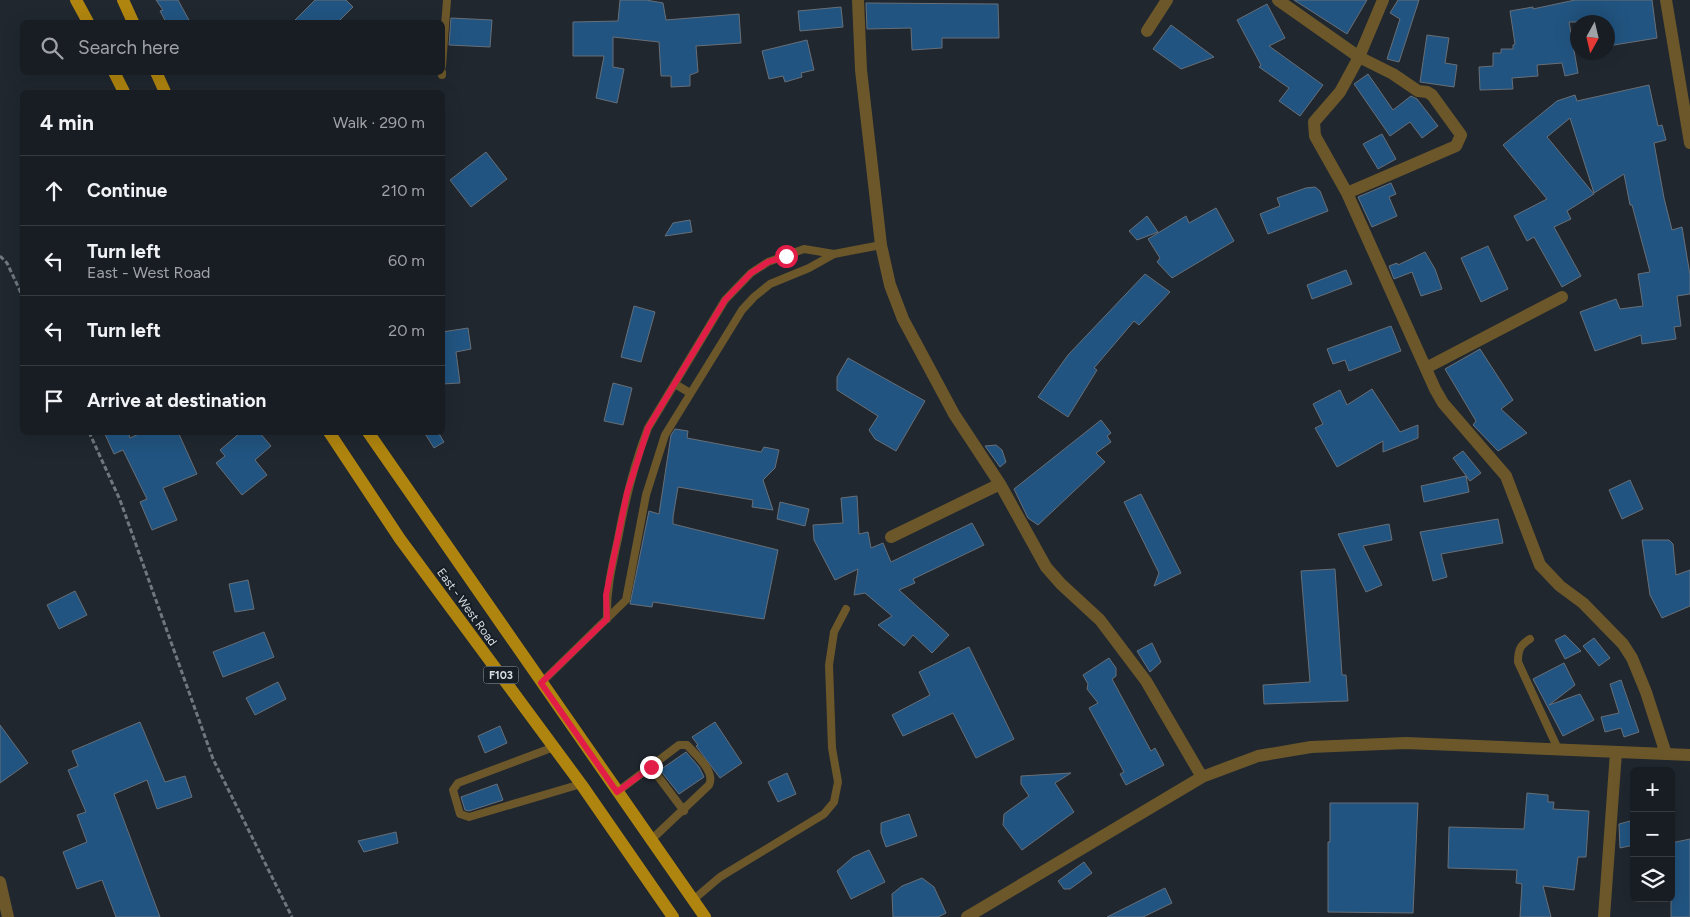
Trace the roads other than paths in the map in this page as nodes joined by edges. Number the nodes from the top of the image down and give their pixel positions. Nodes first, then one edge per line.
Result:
1 (76, 0) edge
2 (123, 0) edge
3 (447, 0) edge
4 (858, 0) edge
5 (1167, 0) edge
6 (1278, 0) edge
7 (1383, 0) edge
8 (1666, 0) edge
9 (87, 20) edge
10 (132, 20) edge
11 (445, 26) edge
12 (1147, 31) dead end
13 (1359, 57) junction
14 (116, 75) edge
15 (157, 75) edge
16 (123, 90) edge
17 (164, 90) edge
18 (1690, 143) edge
19 (1347, 193) junction
20 (882, 246) junction
21 (834, 254) junction
22 (1562, 297) dead end
23 (1426, 368) junction
24 (675, 384) junction
25 (690, 393) junction
26 (331, 435) edge
27 (370, 435) edge
28 (1000, 484) junction
29 (891, 537) dead end
30 (846, 609) dead end
31 (607, 619) junction
32 (1530, 639) dead end
33 (541, 683) junction
34 (554, 747) junction
35 (1558, 749) junction
36 (1616, 752) junction
37 (1666, 754) junction
38 (1690, 754) edge
39 (651, 767) junction
40 (1202, 777) junction
41 (581, 784) junction
42 (617, 792) junction
43 (684, 811) junction
44 (651, 840) junction
45 (0, 882) edge
46 (694, 900) junction
47 (8, 917) edge
48 (673, 917) edge
49 (705, 917) edge
50 (967, 917) edge
51 (1604, 917) edge

1 - 9 main road
2 - 10 main road
3 - 11 lane
4 - 20 street
5 - 12 street
6 - 13 street
7 - 13 street
8 - 18 street
13 - 19 street
13 - 19 street
14 - 16 main road
15 - 17 main road
19 - 23 street
20 - 21 lane
20 - 28 street
21 - 24 lane
21 - 25 lane
22 - 23 street
23 - 37 street
24 - 25 lane
24 - 31 lane
25 - 31 lane
26 - 34 main road, East - West Road / F103
27 - 33 main road, East - West Road / F103
28 - 29 street
28 - 40 street
30 - 46 lane
31 - 33 lane
32 - 35 lane
33 - 42 main road, East - West Road / F103
34 - 41 main road, East - West Road / F103
34 - 41 lane
35 - 36 street
35 - 40 street
36 - 37 street
36 - 51 street
37 - 38 street
39 - 42 lane
39 - 43 lane
39 - 43 lane
40 - 50 street
41 - 48 main road, East - West Road / F103
42 - 44 main road, East - West Road / F103
43 - 44 lane
44 - 46 main road, East - West Road / F103
45 - 47 street
46 - 49 main road, East - West Road / F103

